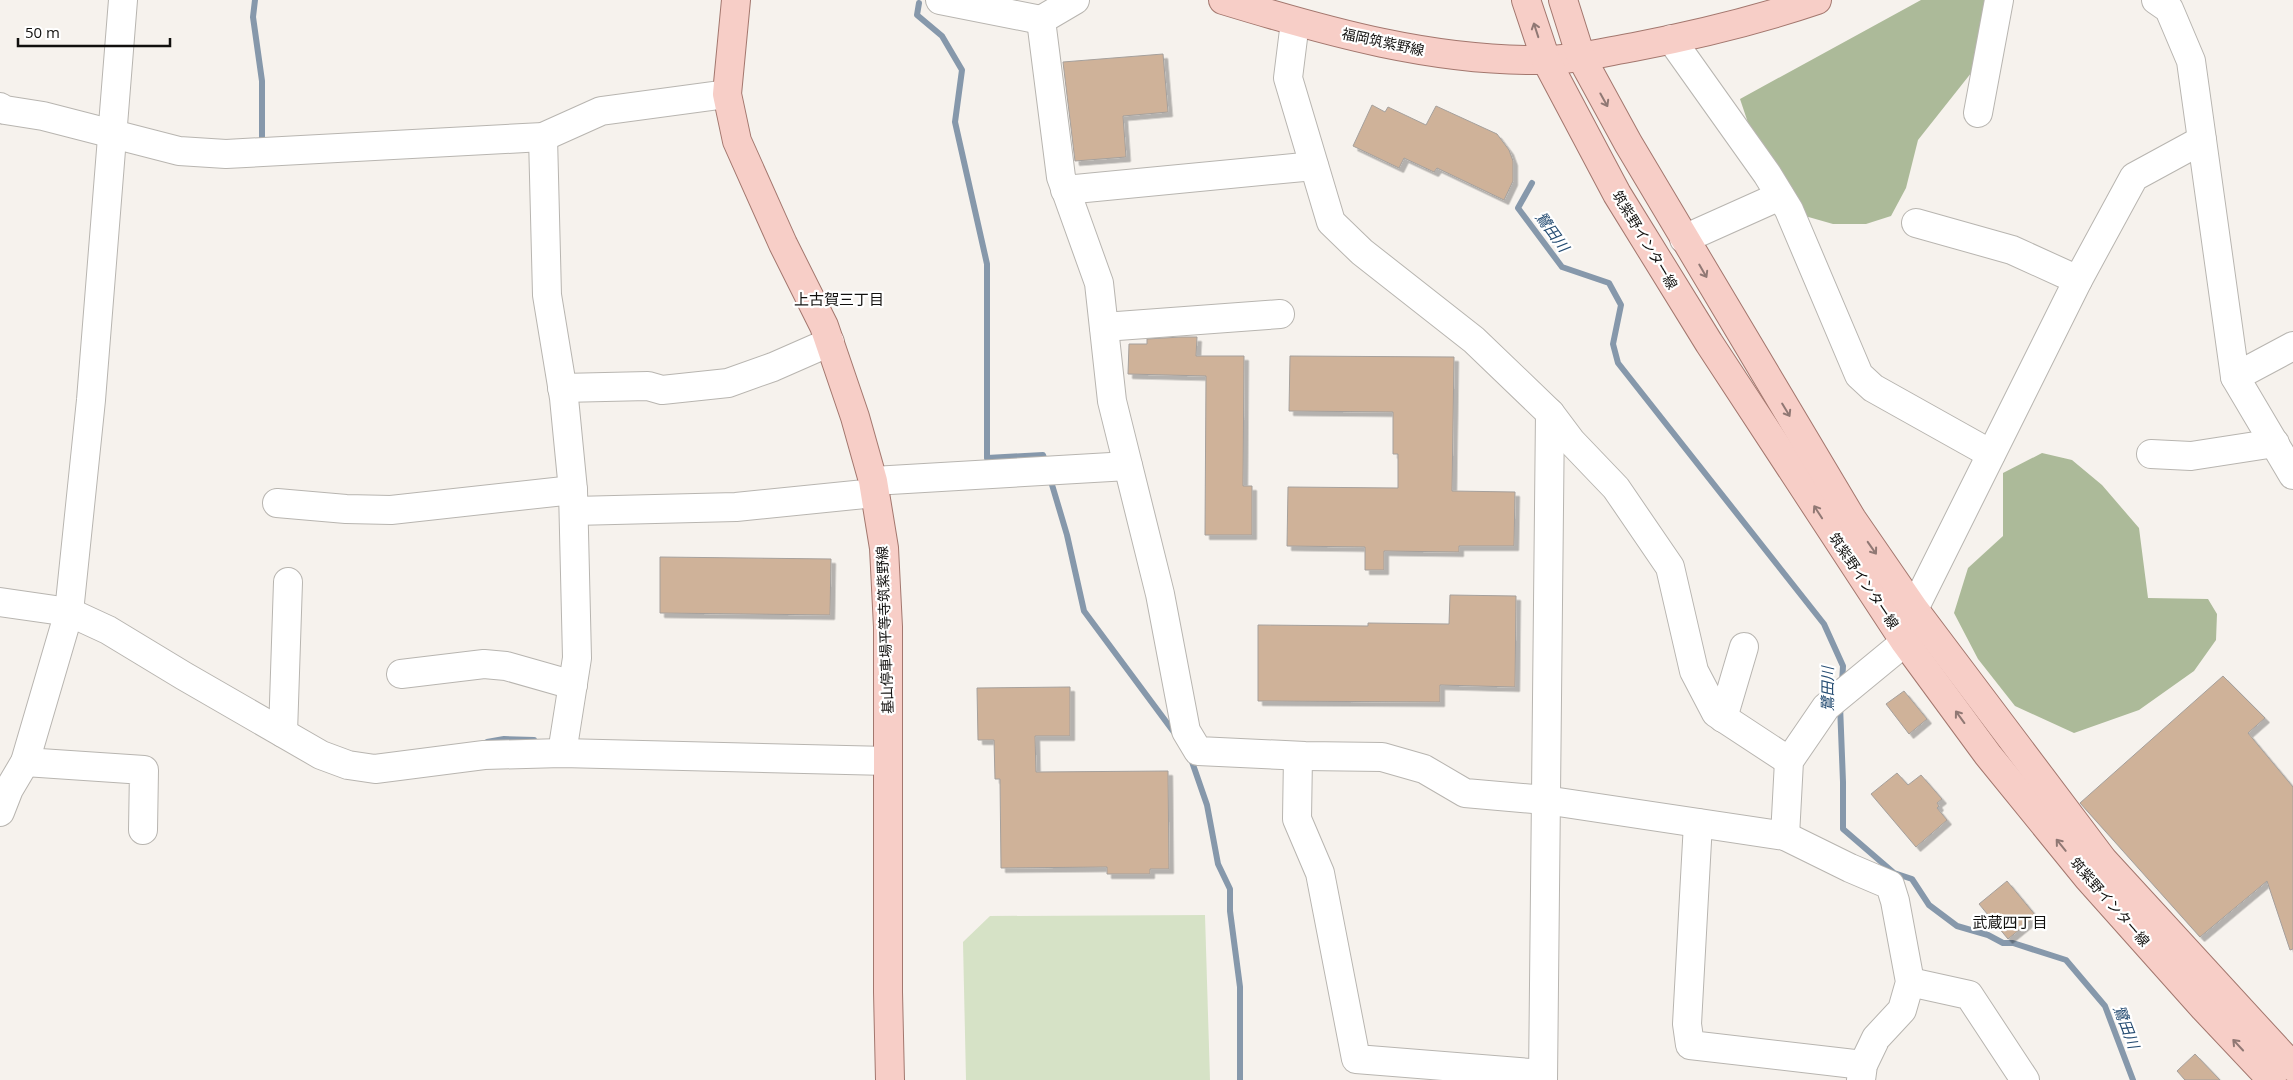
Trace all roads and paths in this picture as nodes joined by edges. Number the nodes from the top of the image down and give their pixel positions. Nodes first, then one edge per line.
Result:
1 (123, 0) edge
2 (736, 0) edge
3 (940, 0) edge
4 (1076, 0) edge
5 (1223, 0) edge
6 (1526, 0) edge
7 (1563, 0) edge
8 (1817, 0) edge
9 (1999, 0) edge
10 (2165, 3) edge
11 (1041, 20) junction
12 (1295, 22) junction
13 (1671, 39) junction
14 (1581, 57) junction
15 (1546, 60) junction
16 (727, 94) junction
17 (0, 107) edge
18 (1978, 112) dead end
19 (113, 133) junction
20 (543, 137) junction
21 (2202, 140) junction
22 (1314, 166) junction
23 (1066, 190) junction
24 (1780, 196) junction
25 (1916, 224) dead end
26 (1684, 239) junction
27 (2078, 280) junction
28 (1280, 314) dead end
29 (1104, 327) junction
30 (830, 342) junction
31 (2293, 346) edge
32 (2235, 377) junction
33 (562, 388) junction
34 (1550, 413) junction
35 (2275, 443) junction
36 (1991, 454) junction
37 (2151, 454) dead end
38 (1128, 466) junction
39 (2293, 475) edge
40 (874, 487) junction
41 (573, 501) junction
42 (277, 503) dead end
43 (288, 582) dead end
44 (0, 602) edge
45 (1914, 609) junction
46 (69, 612) junction
47 (1905, 642) junction
48 (1744, 647) dead end
49 (401, 674) dead end
50 (573, 685) junction
51 (1723, 718) junction
52 (283, 734) junction
53 (562, 753) junction
54 (1298, 756) junction
55 (888, 761) junction
56 (1789, 761) junction
57 (25, 762) junction
58 (1545, 800) junction
59 (0, 812) edge
60 (1698, 823) junction
61 (143, 830) dead end
62 (1785, 836) junction
63 (1910, 982) junction
64 (2293, 1067) edge
65 (1862, 1073) edge
66 (1543, 1077) edge
67 (890, 1080) edge
68 (2025, 1080) edge
69 (2272, 1080) edge

1 - 19 street
2 - 16 main road, 基山停車場平等寺筑紫野線
3 - 11 street
4 - 11 street
5 - 12 main road, 福岡筑紫野線
15 -> 6 main road, 筑紫野インター線
7 - 14 main road, 筑紫野インター線
8 - 13 main road
9 - 18 street
10 - 21 street
11 - 23 street
12 - 15 main road, 福岡筑紫野線
12 - 22 street
13 - 14 main road
13 - 24 street
14 - 15 main road
14 -> 26 main road, 筑紫野インター線
47 -> 15 main road, 筑紫野インター線
16 - 20 street
16 - 30 main road, 基山停車場平等寺筑紫野線
17 - 19 street
19 - 20 street
19 - 46 street
20 - 33 street
21 - 27 street
21 - 32 street
22 - 23 street
22 - 34 street
23 - 29 street
24 - 26 street
24 - 36 street
25 - 27 street
26 -> 45 main road, 筑紫野インター線
27 - 36 street
28 - 29 street
29 - 38 street
30 - 33 street
30 - 40 main road, 基山停車場平等寺筑紫野線
31 - 32 street
32 - 35 street
33 - 41 street
34 - 51 street
34 - 58 street
35 - 37 street
35 - 39 street
36 - 45 street
38 - 40 street
38 - 54 street
40 - 41 street
40 - 55 main road, 基山停車場平等寺筑紫野線
41 - 42 street
41 - 50 street
43 - 52 street
44 - 46 street
45 - 64 main road, 筑紫野インター線
46 - 52 street
46 - 57 street
47 - 56 street
69 -> 47 main road, 筑紫野インター線
48 - 51 street
49 - 50 street
50 - 53 street
51 - 56 street
52 - 53 street
53 - 55 street
54 - 58 street
54 - 66 street
55 - 67 main road, 基山停車場平等寺筑紫野線
56 - 62 street
57 - 59 street
57 - 61 street
58 - 60 street
58 - 66 street
60 - 62 street
60 - 65 street
62 - 63 street
63 - 65 street
63 - 68 street

